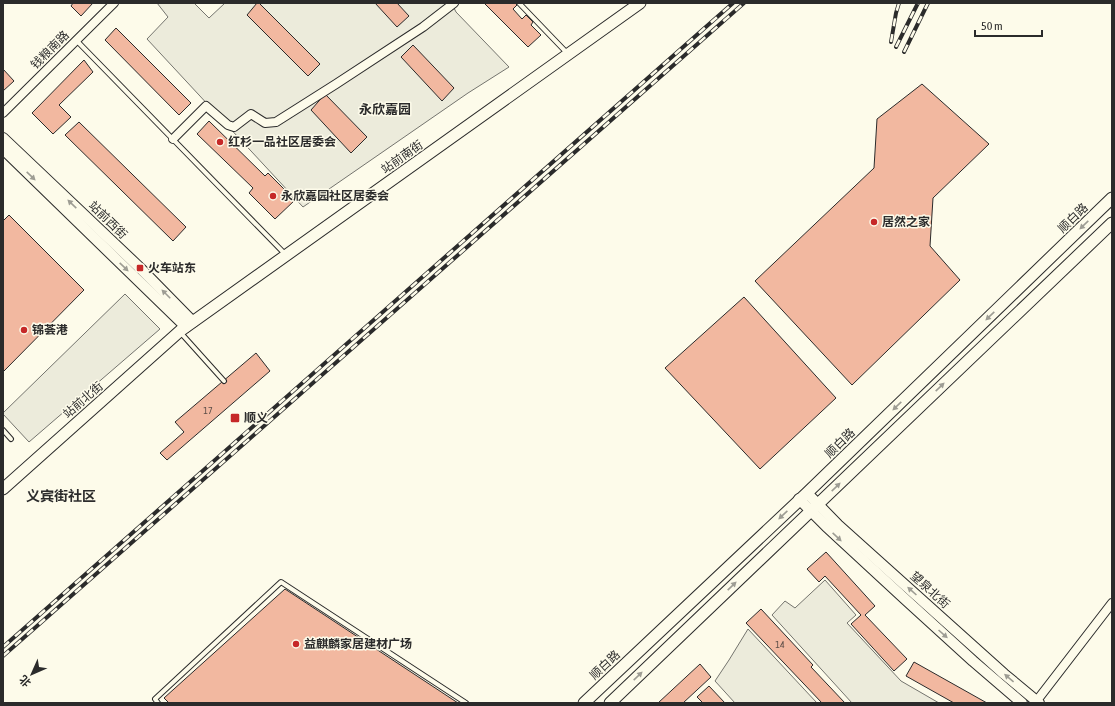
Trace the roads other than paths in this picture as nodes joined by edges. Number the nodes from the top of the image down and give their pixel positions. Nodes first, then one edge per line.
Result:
1 (114, 3) edge
2 (454, 3) edge
3 (518, 3) edge
4 (640, 3) edge
5 (76, 40) junction
6 (568, 54) junction
7 (3, 114) edge
8 (3, 138) edge
9 (173, 139) junction
10 (3, 149) edge
11 (1112, 198) edge
12 (1112, 223) edge
13 (286, 255) junction
14 (186, 327) junction
15 (224, 381) dead end
16 (3, 430) edge
17 (11, 439) dead end
18 (3, 489) edge
19 (803, 496) junction
20 (814, 508) junction
21 (1112, 603) edge
22 (1037, 702) edge
23 (158, 703) edge
24 (466, 703) edge
25 (584, 703) edge
26 (610, 703) edge
27 (1022, 703) edge

1 - 5 street, 钱粮南路
2 - 9 street
3 - 6 lane
4 - 6 main road, 站前南街
5 - 7 street, 钱粮南路
5 - 9 lane
6 - 13 main road, 站前南街
14 -> 8 street, 站前西街
9 - 13 lane
10 -> 14 street, 站前西街
11 -> 19 main road, 顺白路
20 -> 12 main road
13 - 14 main road, 站前南街
14 - 15 lane
14 - 18 main road, 站前北街
16 - 17 lane
19 - 20 street, 望泉北街
19 -> 25 main road, 顺白路
22 -> 20 street, 望泉北街
26 -> 20 main road
20 -> 27 street, 望泉北街
21 - 22 street
23 - 24 lane

